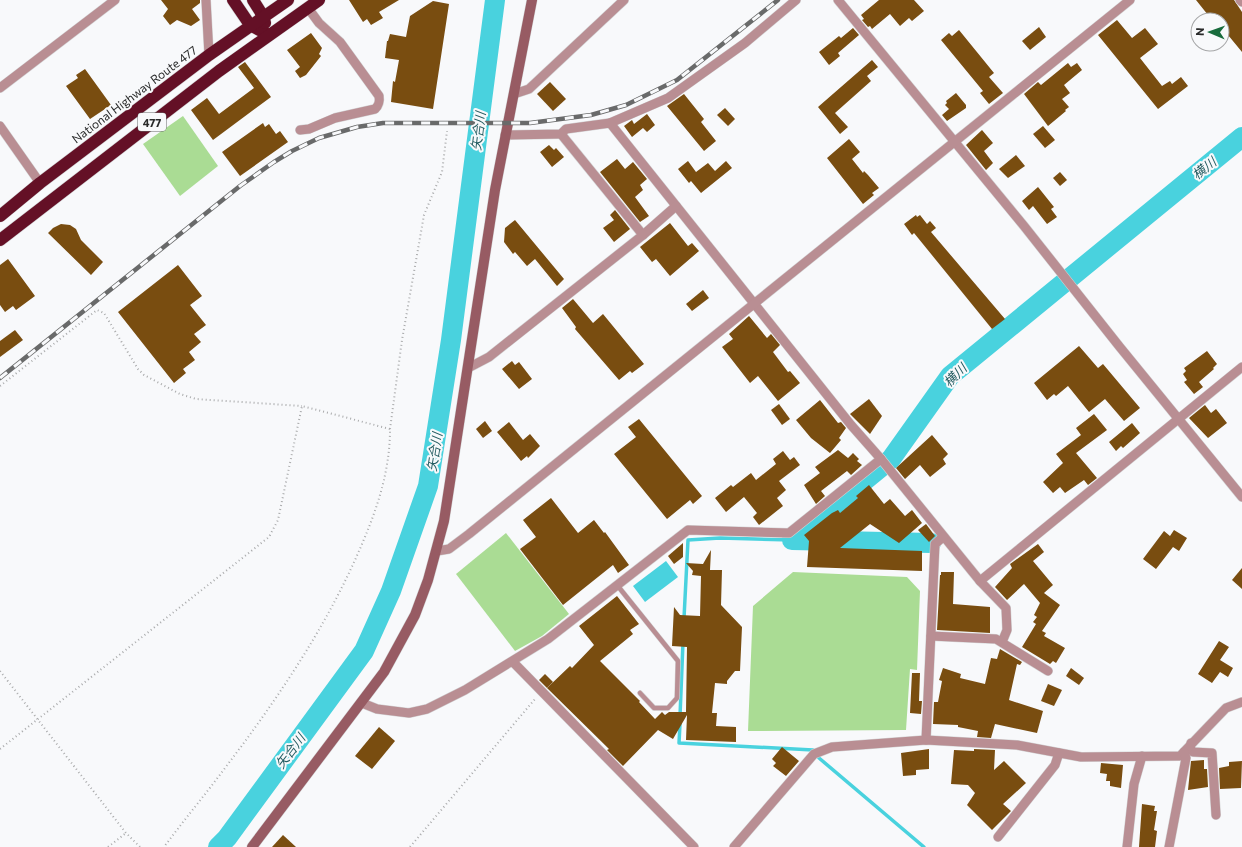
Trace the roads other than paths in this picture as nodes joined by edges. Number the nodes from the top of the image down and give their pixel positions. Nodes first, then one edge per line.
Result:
1 (115, 0) edge
2 (206, 0) edge
3 (233, 0) edge
4 (253, 0) edge
5 (288, 0) edge
6 (319, 0) edge
7 (532, 0) edge
8 (624, 0) edge
9 (796, 0) edge
10 (838, 0) edge
11 (1130, 0) edge
12 (308, 8) junction
13 (263, 16) junction
14 (250, 25) junction
15 (269, 35) junction
16 (209, 55) junction
17 (0, 88) edge
18 (514, 94) junction
19 (610, 124) junction
20 (0, 126) edge
21 (300, 130) dead end
22 (561, 134) junction
23 (506, 135) junction
24 (955, 141) junction
25 (40, 183) junction
26 (676, 206) junction
27 (0, 216) edge
28 (642, 235) junction
29 (0, 240) edge
30 (754, 303) junction
31 (1242, 367) edge
32 (468, 368) junction
33 (1178, 419) junction
34 (881, 459) junction
35 (1242, 497) edge
36 (943, 537) junction
37 (437, 551) junction
38 (980, 581) junction
39 (617, 585) junction
40 (931, 636) junction
41 (1002, 642) junction
42 (513, 662) junction
43 (1048, 671) dead end
44 (640, 693) dead end
45 (1242, 702) edge
46 (362, 703) junction
47 (926, 740) junction
48 (1191, 743) junction
49 (1184, 752) junction
50 (1058, 753) junction
51 (1142, 756) junction
52 (1216, 815) dead end
53 (998, 837) dead end
54 (252, 847) edge
55 (694, 847) edge
56 (734, 847) edge
57 (1127, 847) edge
58 (1170, 847) edge

1 - 17 street
2 - 16 street
3 - 14 highway
4 - 13 highway
5 - 13 highway, National Highway Route 477 / 477
6 - 12 highway, 477
7 - 18 street
8 - 18 street
9 - 19 street
10 - 24 street
11 - 24 street
12 - 15 highway, 477
12 - 21 street
13 - 14 highway, National Highway Route 477 / 477
13 - 15 highway
14 - 15 highway
14 - 16 highway, National Highway Route 477 / 477
15 - 29 highway, 477
16 - 25 highway, National Highway Route 477 / 477
18 - 23 street
19 - 22 street
19 - 26 street
20 - 25 street
22 - 23 street
22 - 28 street
23 - 32 street
24 - 30 street
24 - 33 street
25 - 27 highway, National Highway Route 477 / 477
26 - 28 street
26 - 30 street
28 - 32 street
30 - 34 street
30 - 37 street
31 - 33 street
32 - 37 street
33 - 35 street
33 - 38 street
34 - 36 street
34 - 39 street
36 - 38 street
36 - 40 street
37 - 46 street
38 - 41 street
39 - 42 street
39 - 44 lane
40 - 41 street
40 - 47 street
41 - 43 street
42 - 46 street
42 - 55 street
45 - 48 street
46 - 54 street
47 - 50 street
47 - 56 street
48 - 49 street
48 - 52 street
49 - 51 street
49 - 58 street
50 - 51 street
50 - 53 street
51 - 57 street

